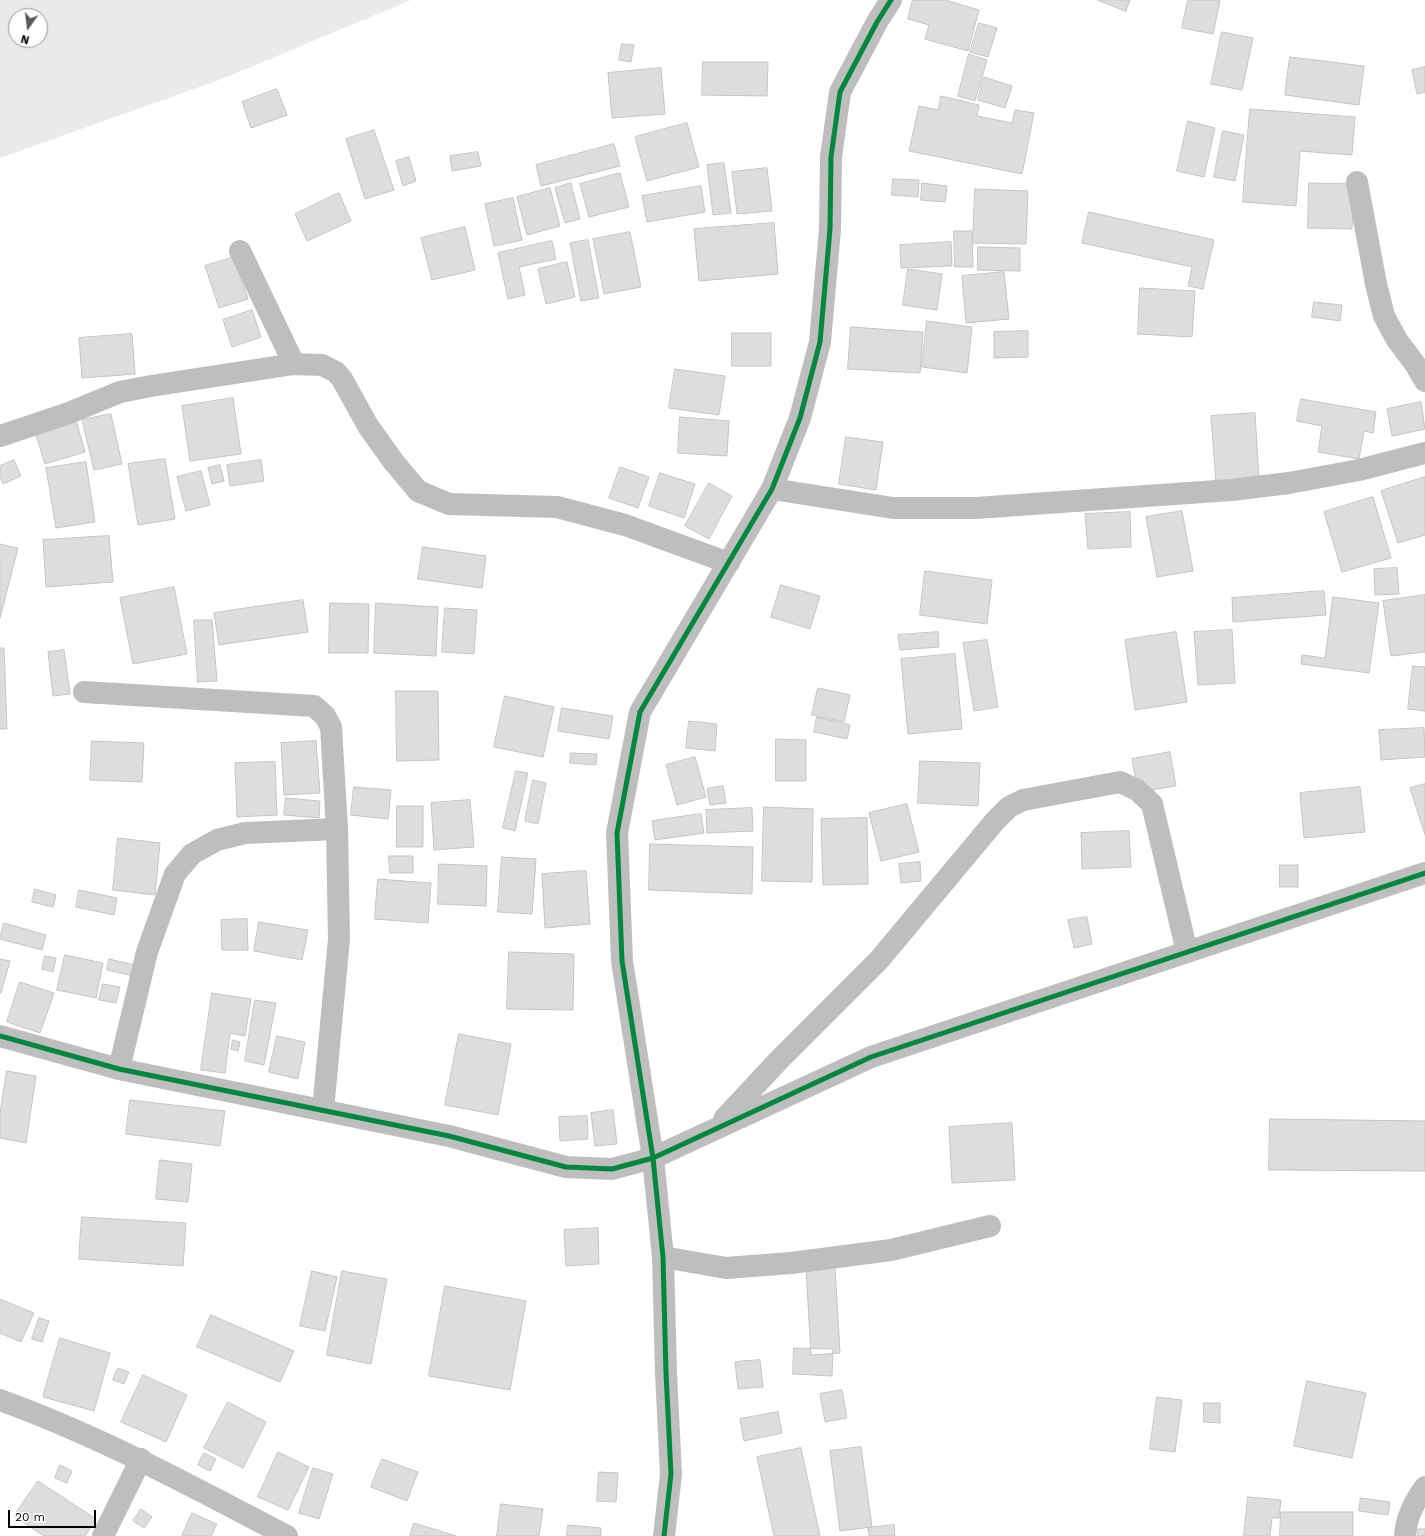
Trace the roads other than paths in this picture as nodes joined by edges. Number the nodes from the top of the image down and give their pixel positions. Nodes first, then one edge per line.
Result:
1 (891, 0) edge
2 (1357, 182) dead end
3 (240, 251) dead end
4 (294, 364) junction
5 (1425, 382) edge
6 (0, 436) edge
7 (1425, 453) edge
8 (772, 489) junction
9 (729, 563) junction
10 (84, 692) dead end
11 (337, 829) junction
12 (1425, 873) edge
13 (1187, 952) junction
14 (0, 1036) edge
15 (120, 1069) junction
16 (323, 1110) junction
17 (718, 1126) junction
18 (653, 1158) junction
19 (990, 1226) dead end
20 (663, 1258) junction
21 (0, 1400) edge
22 (141, 1459) junction
23 (1425, 1487) edge
24 (103, 1536) edge
25 (287, 1536) edge
26 (664, 1536) edge
27 (1405, 1536) edge

1 - 8 street
2 - 5 street
3 - 4 street
4 - 6 street
4 - 9 street
7 - 8 street
8 - 9 street
9 - 18 street
10 - 11 street
11 - 15 street
11 - 16 street
12 - 13 street
13 - 17 street
13 - 17 street
14 - 15 street
15 - 16 street
16 - 18 street
17 - 18 street
18 - 20 street
19 - 20 street
20 - 26 street
21 - 22 street
22 - 24 street
22 - 25 street
23 - 27 street

